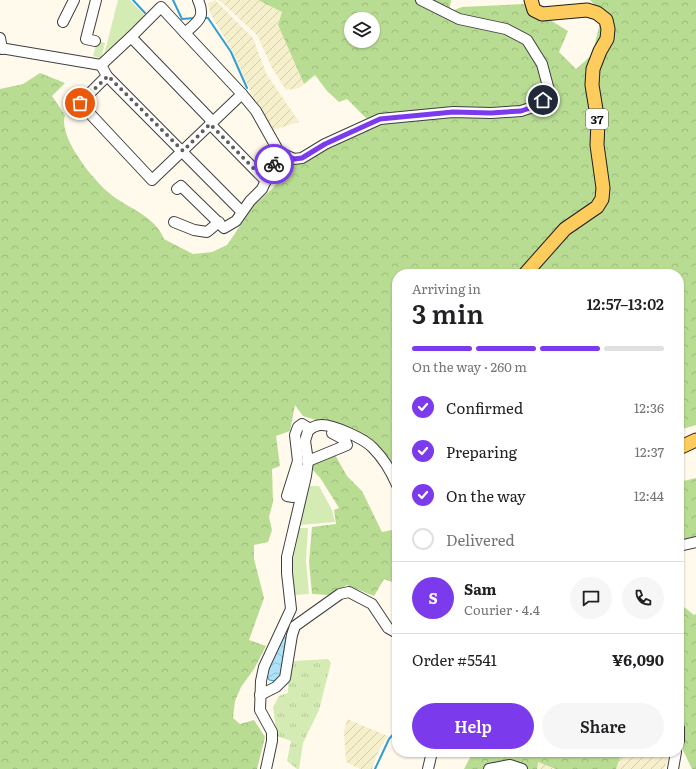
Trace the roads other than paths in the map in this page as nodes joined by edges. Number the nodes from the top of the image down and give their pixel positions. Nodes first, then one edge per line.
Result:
1 (74, 0) edge
2 (96, 0) edge
3 (198, 0) edge
4 (422, 0) edge
5 (530, 0) edge
6 (63, 22) dead end
7 (185, 33) junction
8 (132, 37) junction
9 (0, 38) edge
10 (95, 41) dead end
11 (1, 48) edge
12 (101, 66) junction
13 (108, 76) junction
14 (242, 94) junction
15 (212, 123) junction
16 (183, 151) junction
17 (279, 152) junction
18 (266, 181) junction
19 (177, 189) dead end
20 (242, 212) junction
21 (174, 222) dead end
22 (219, 222) junction
23 (530, 269) edge
24 (314, 427) junction
25 (696, 440) edge
26 (684, 446) edge
27 (308, 462) junction
28 (392, 473) edge
29 (696, 542) edge
30 (684, 545) edge
31 (392, 630) edge
32 (260, 694) junction
33 (431, 757) edge
34 (675, 757) edge
35 (266, 769) edge
36 (428, 769) edge
37 (489, 769) edge
38 (522, 769) edge
39 (673, 769) edge

1 - 6 street
2 - 10 street
3 - 7 street
4 - 17 street
5 - 23 main road, 37
7 - 8 street
7 - 14 street
8 - 12 street
8 - 15 street
9 - 11 street
11 - 12 street
12 - 13 street
13 - 16 street
13 - 16 street
14 - 15 street
14 - 17 street
15 - 16 street
15 - 18 street
16 - 20 street
17 - 18 street
18 - 20 street
19 - 22 street
20 - 22 street
21 - 22 street
24 - 27 street
24 - 27 street
24 - 27 street
24 - 28 street
25 - 26 main road
27 - 32 street
29 - 30 street
31 - 32 street
32 - 35 street
33 - 36 street
34 - 39 street
37 - 38 street

